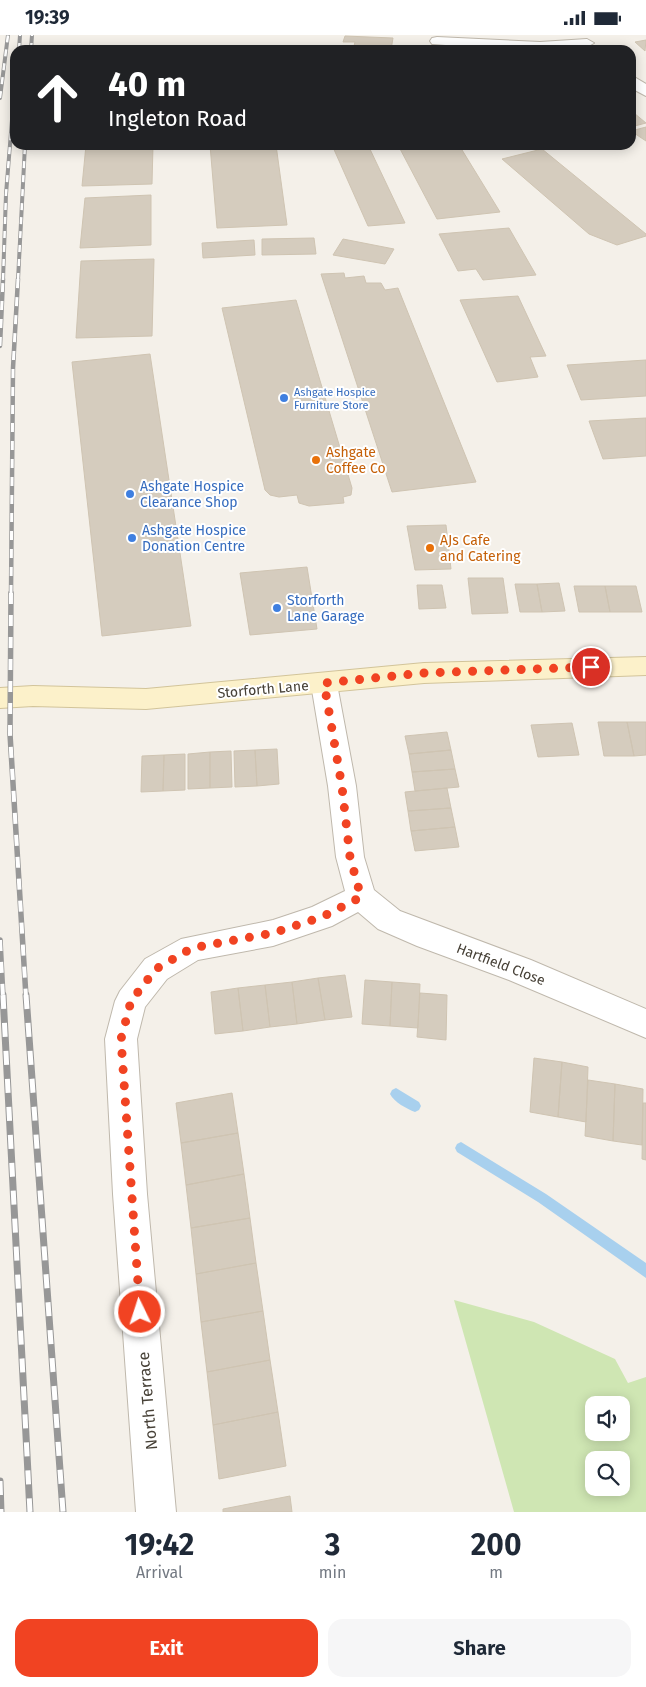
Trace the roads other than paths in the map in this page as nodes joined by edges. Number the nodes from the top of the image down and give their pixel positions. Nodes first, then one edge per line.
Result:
1 (457, 39) edge
2 (438, 41) dead end
3 (587, 43) edge
4 (519, 45) edge
5 (564, 45) edge
6 (636, 83) edge
7 (646, 91) edge
8 (646, 666) edge
9 (324, 683) junction
10 (0, 698) edge
11 (361, 897) junction
12 (646, 1024) edge
13 (156, 1511) edge

1 - 2 street
1 - 4 street
3 - 5 street
6 - 7 street
8 - 9 street, Storforth Lane
9 - 10 street, Storforth Lane
9 - 11 street
11 - 12 street, Hartfield Close
11 - 13 street, North Terrace

